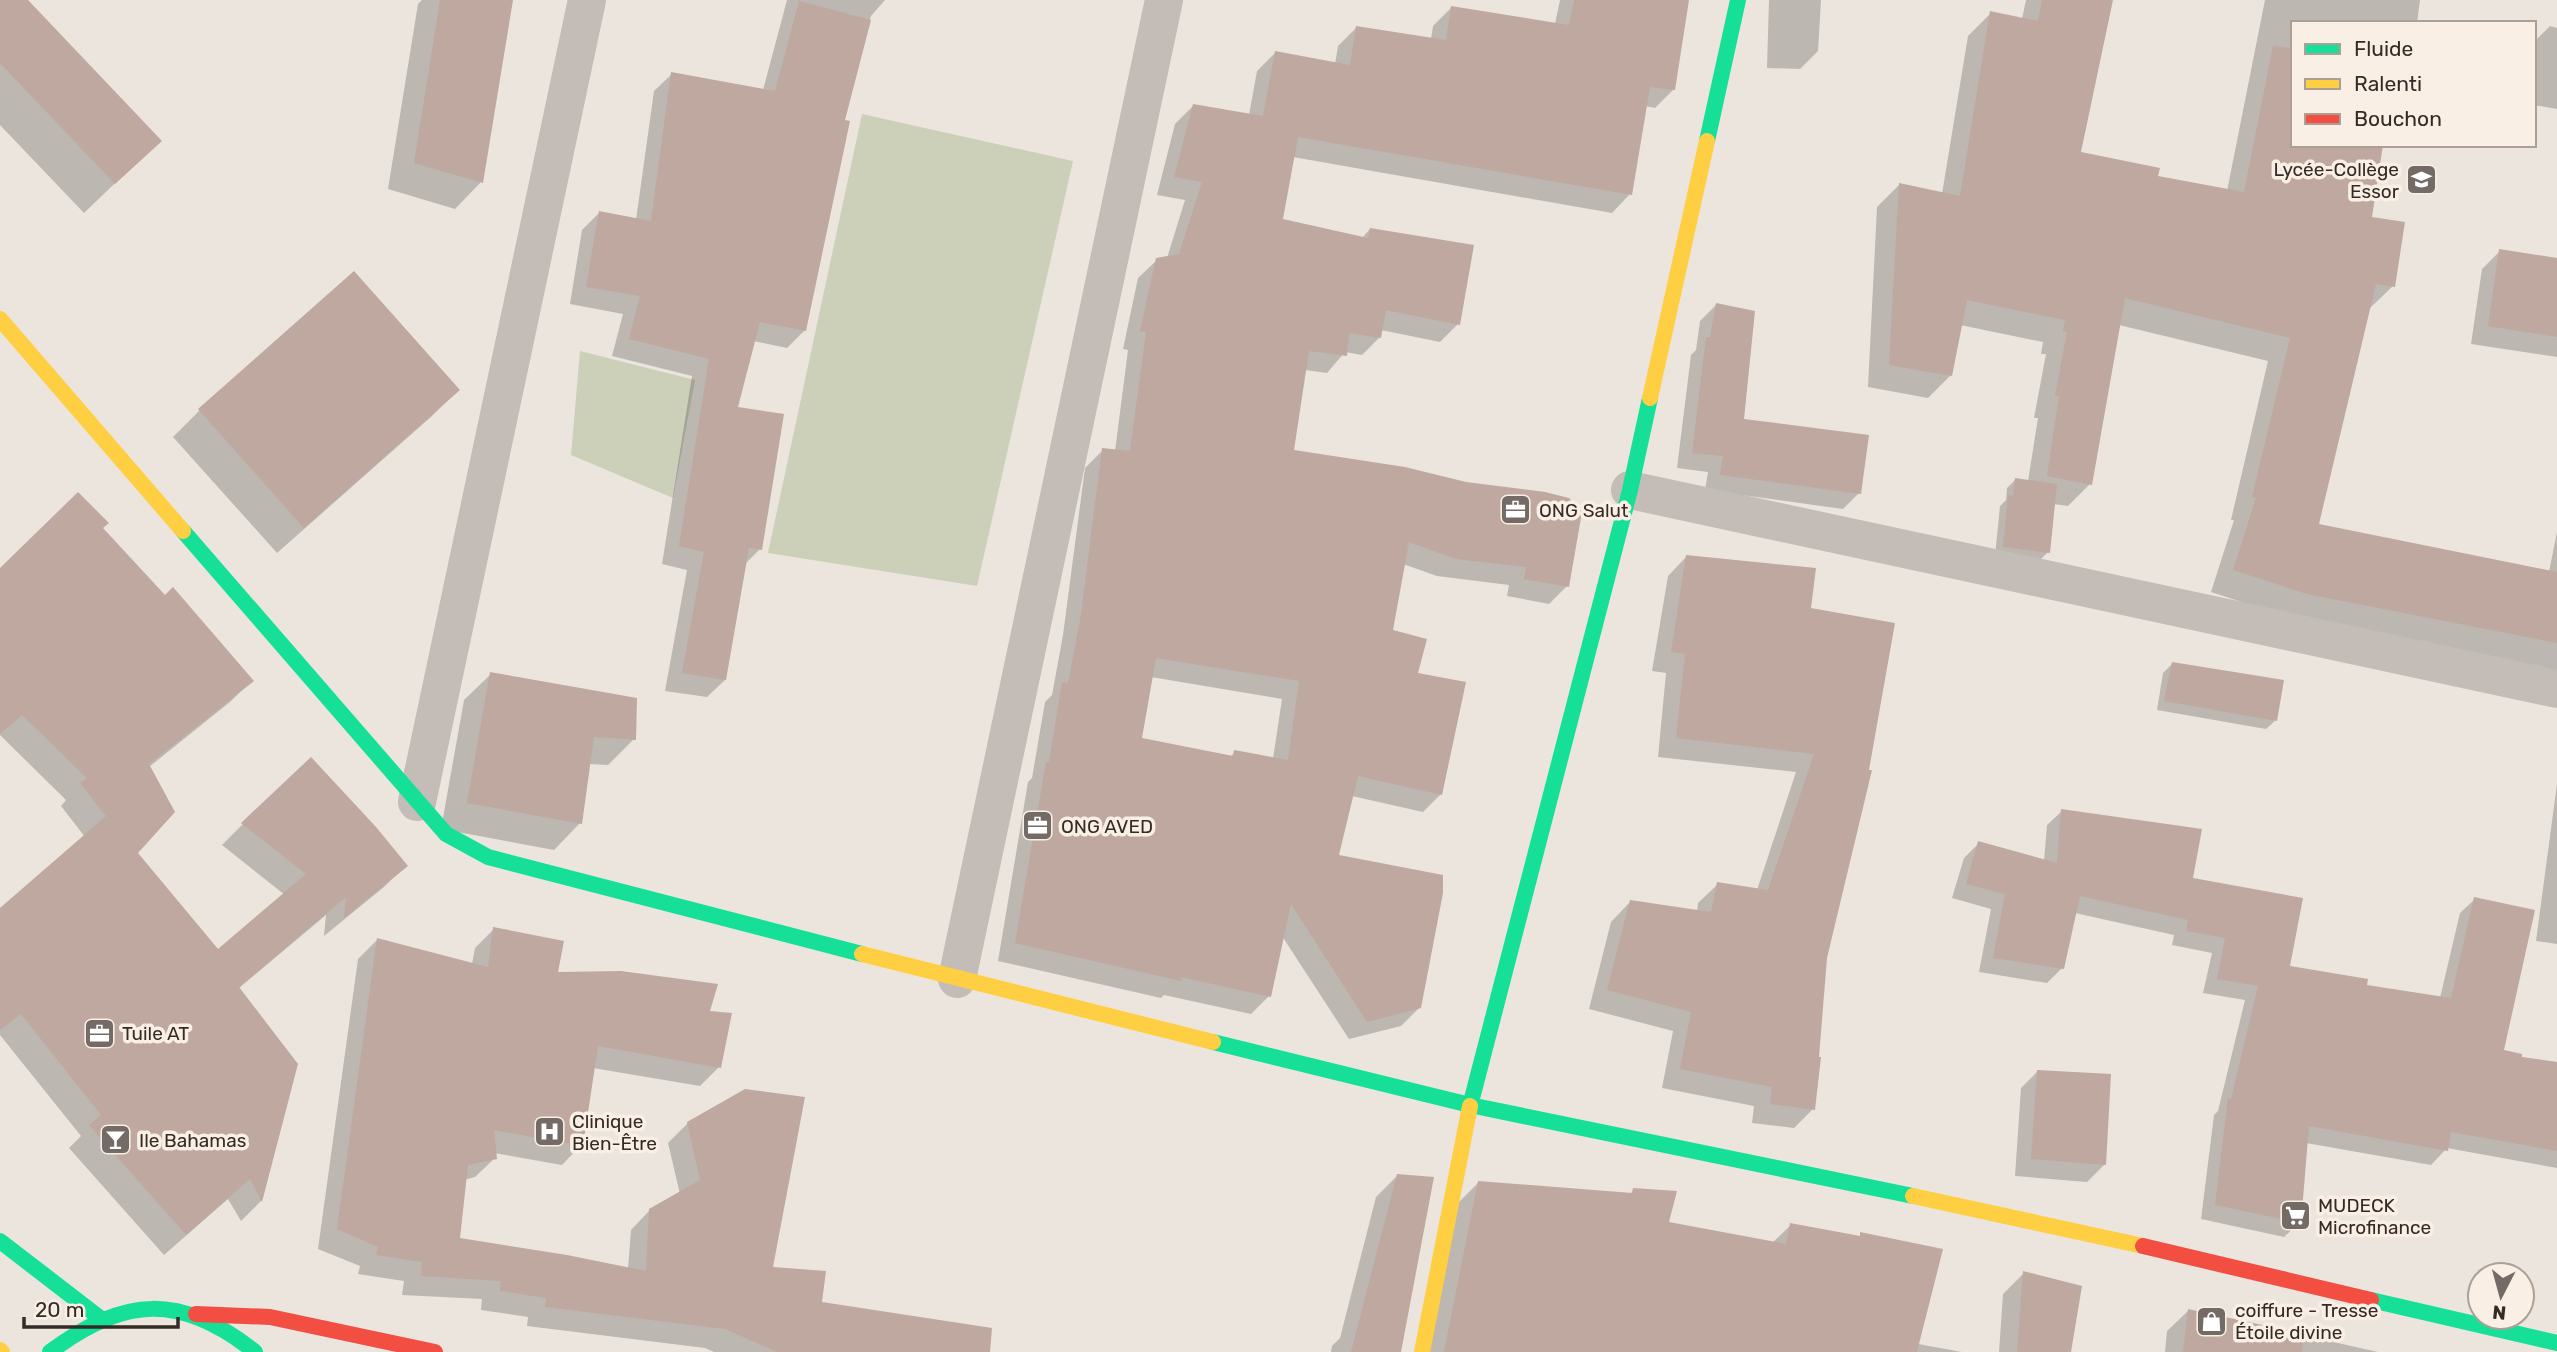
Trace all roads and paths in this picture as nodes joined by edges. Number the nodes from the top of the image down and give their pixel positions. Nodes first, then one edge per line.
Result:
1 (587, 0) edge
2 (1164, 0) edge
3 (1738, 0) edge
4 (0, 319) edge
5 (1630, 490) junction
6 (2557, 689) edge
7 (417, 802) junction
8 (957, 979) junction
9 (1470, 1105) junction
10 (0, 1241) edge
11 (196, 1314) junction
12 (100, 1318) junction
13 (2557, 1343) edge
14 (50, 1352) edge
15 (255, 1352) edge
16 (435, 1352) edge
17 (1422, 1352) edge

1 - 7 street
2 - 8 street
3 - 5 main road
4 - 7 main road
5 - 6 street
5 - 9 main road
7 - 8 main road
8 - 9 main road
9 - 13 main road
9 - 17 main road
10 - 12 main road
11 - 12 main road
11 - 15 main road
11 - 16 main road
12 - 14 main road

